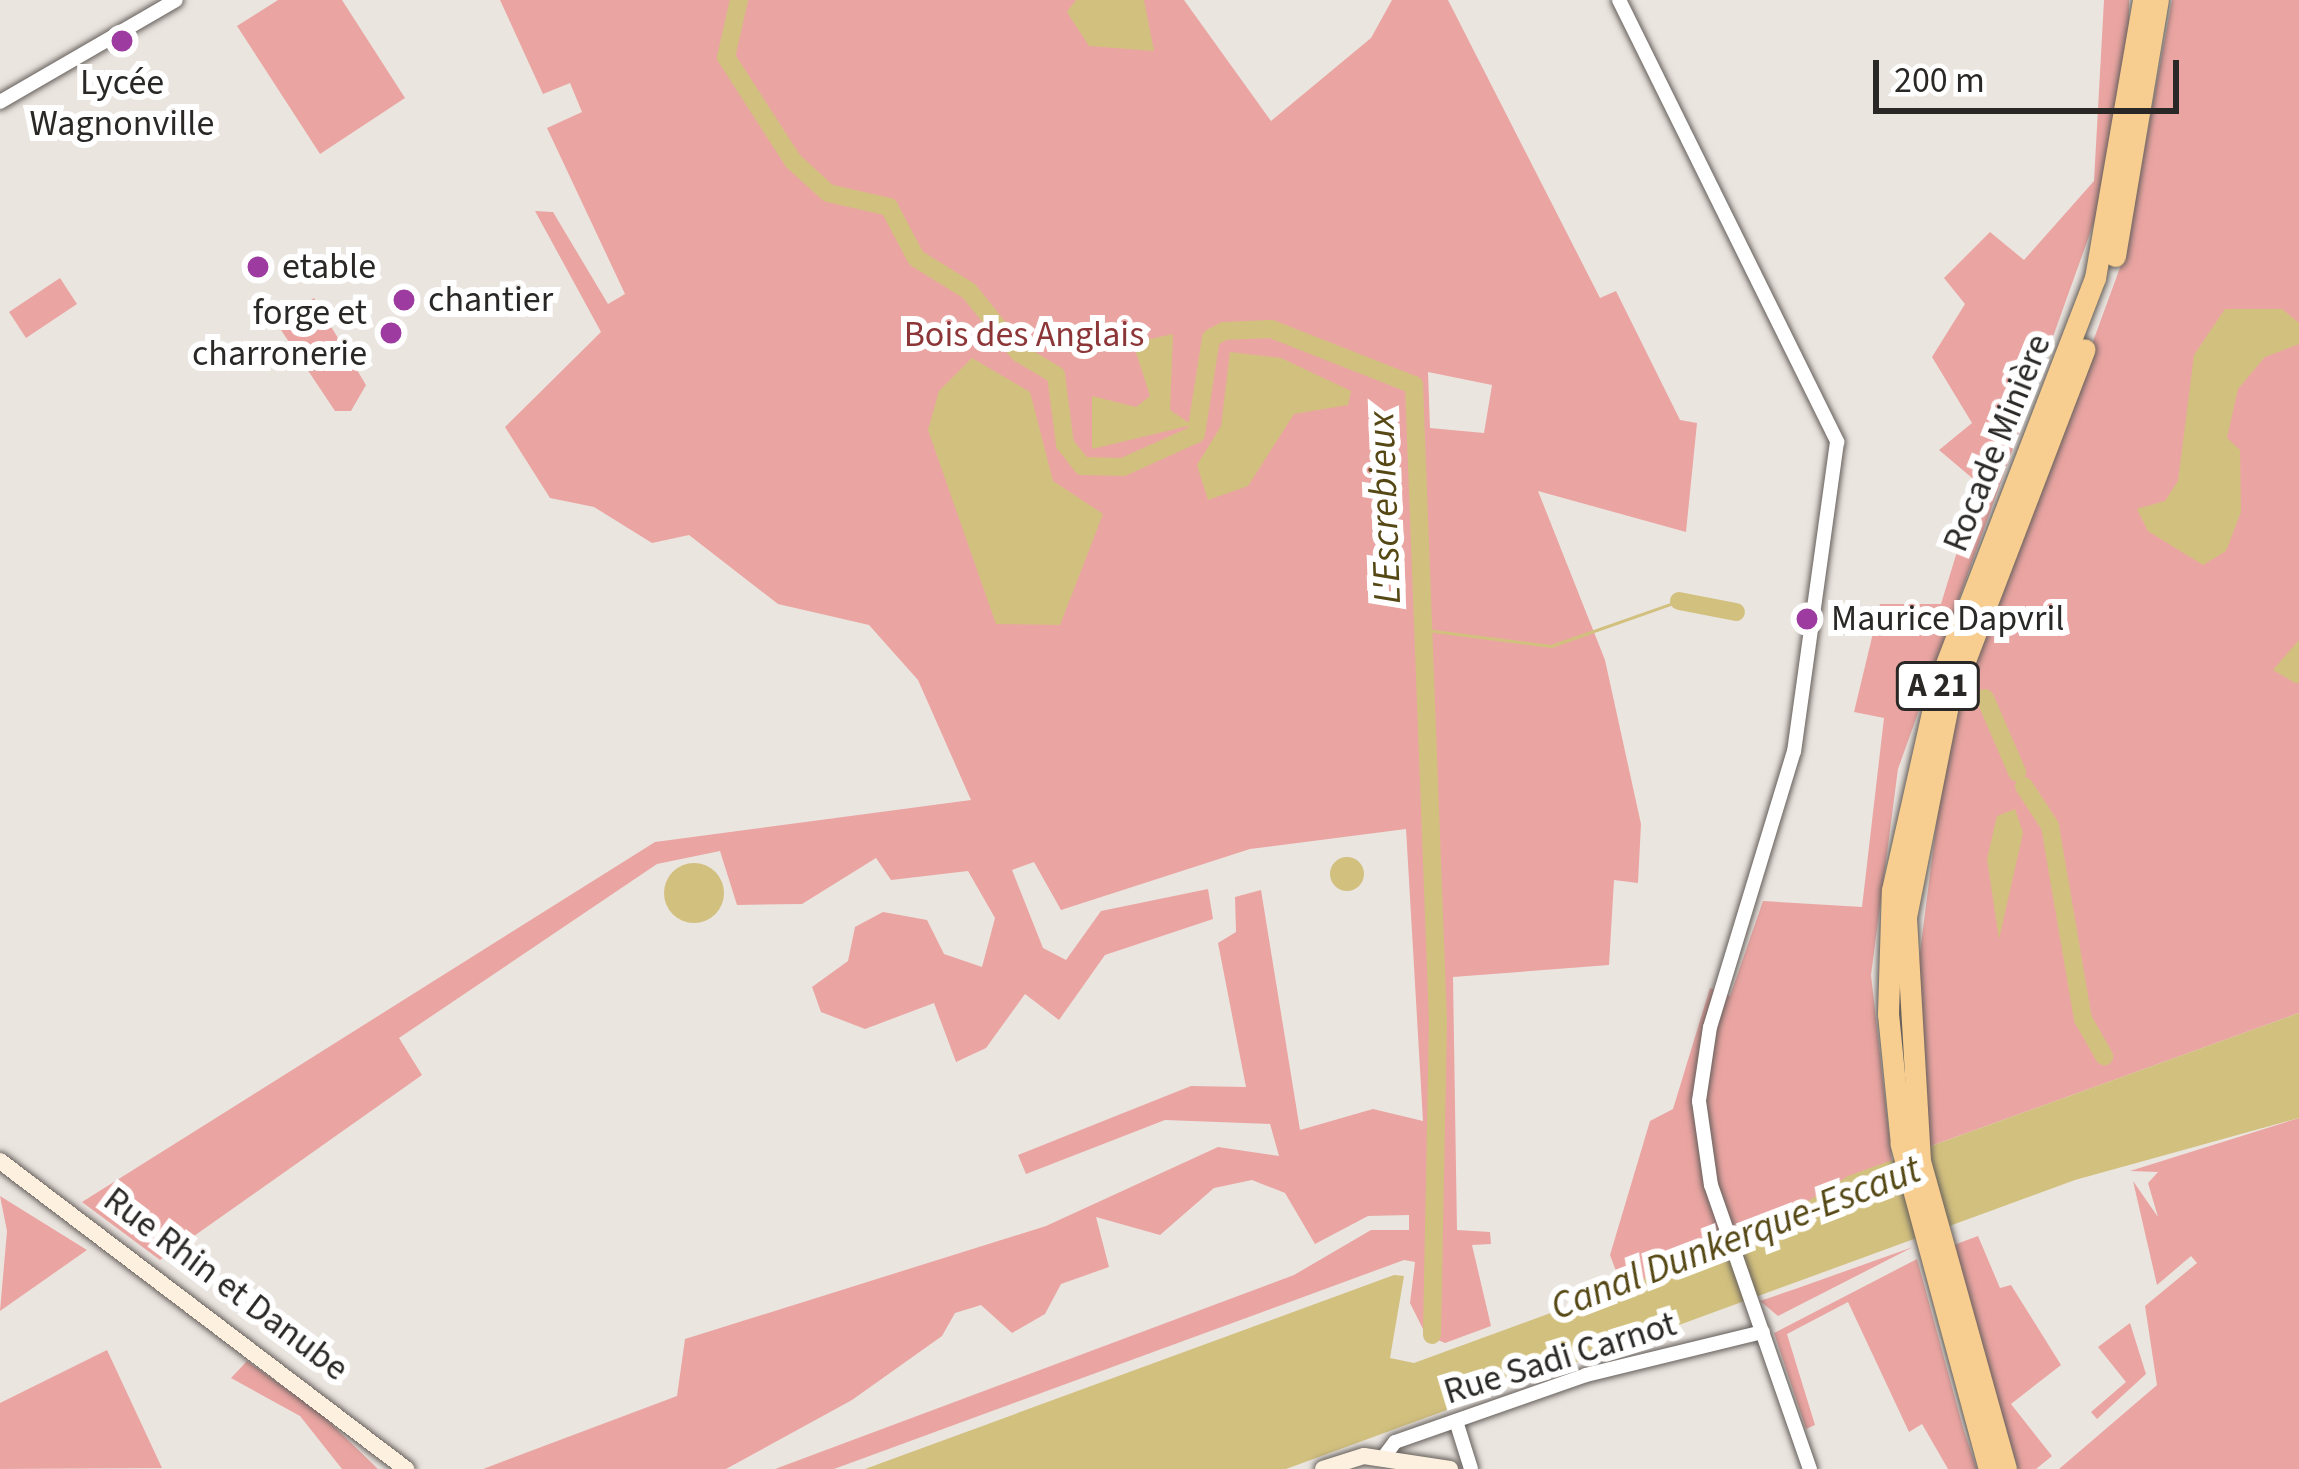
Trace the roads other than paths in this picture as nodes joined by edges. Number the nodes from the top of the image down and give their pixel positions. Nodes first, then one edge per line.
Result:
1 (176, 0) edge
2 (2143, 0) edge
3 (2158, 0) edge
4 (1620, 1) edge
5 (0, 102) edge
6 (1900, 1078) junction
7 (0, 1165) edge
8 (1948, 1304) junction
9 (1762, 1327) junction
10 (1456, 1421) junction
11 (1383, 1458) junction
12 (394, 1469) edge
13 (406, 1469) edge
14 (1322, 1469) edge
15 (1450, 1469) edge
16 (1471, 1469) edge
17 (1810, 1469) edge
18 (1989, 1469) edge
19 (2006, 1469) edge

1 - 5 street
2 - 6 highway, Rocade Minière / A 21
3 - 6 highway, Rocade Minière / A 21
4 - 9 street
6 - 8 highway, Rocade Minière / A 21
7 - 12 main road, Rue Rhin et Danube
7 - 13 main road, Rue Rhin et Danube
8 - 18 highway, Rocade Minière / A 21
8 - 19 highway, Rocade Minière / A 21
9 - 10 street, Rue Sadi Carnot
9 - 17 street
10 - 11 street, Rue Sadi Carnot
10 - 16 street
11 - 14 main road
11 - 15 main road

